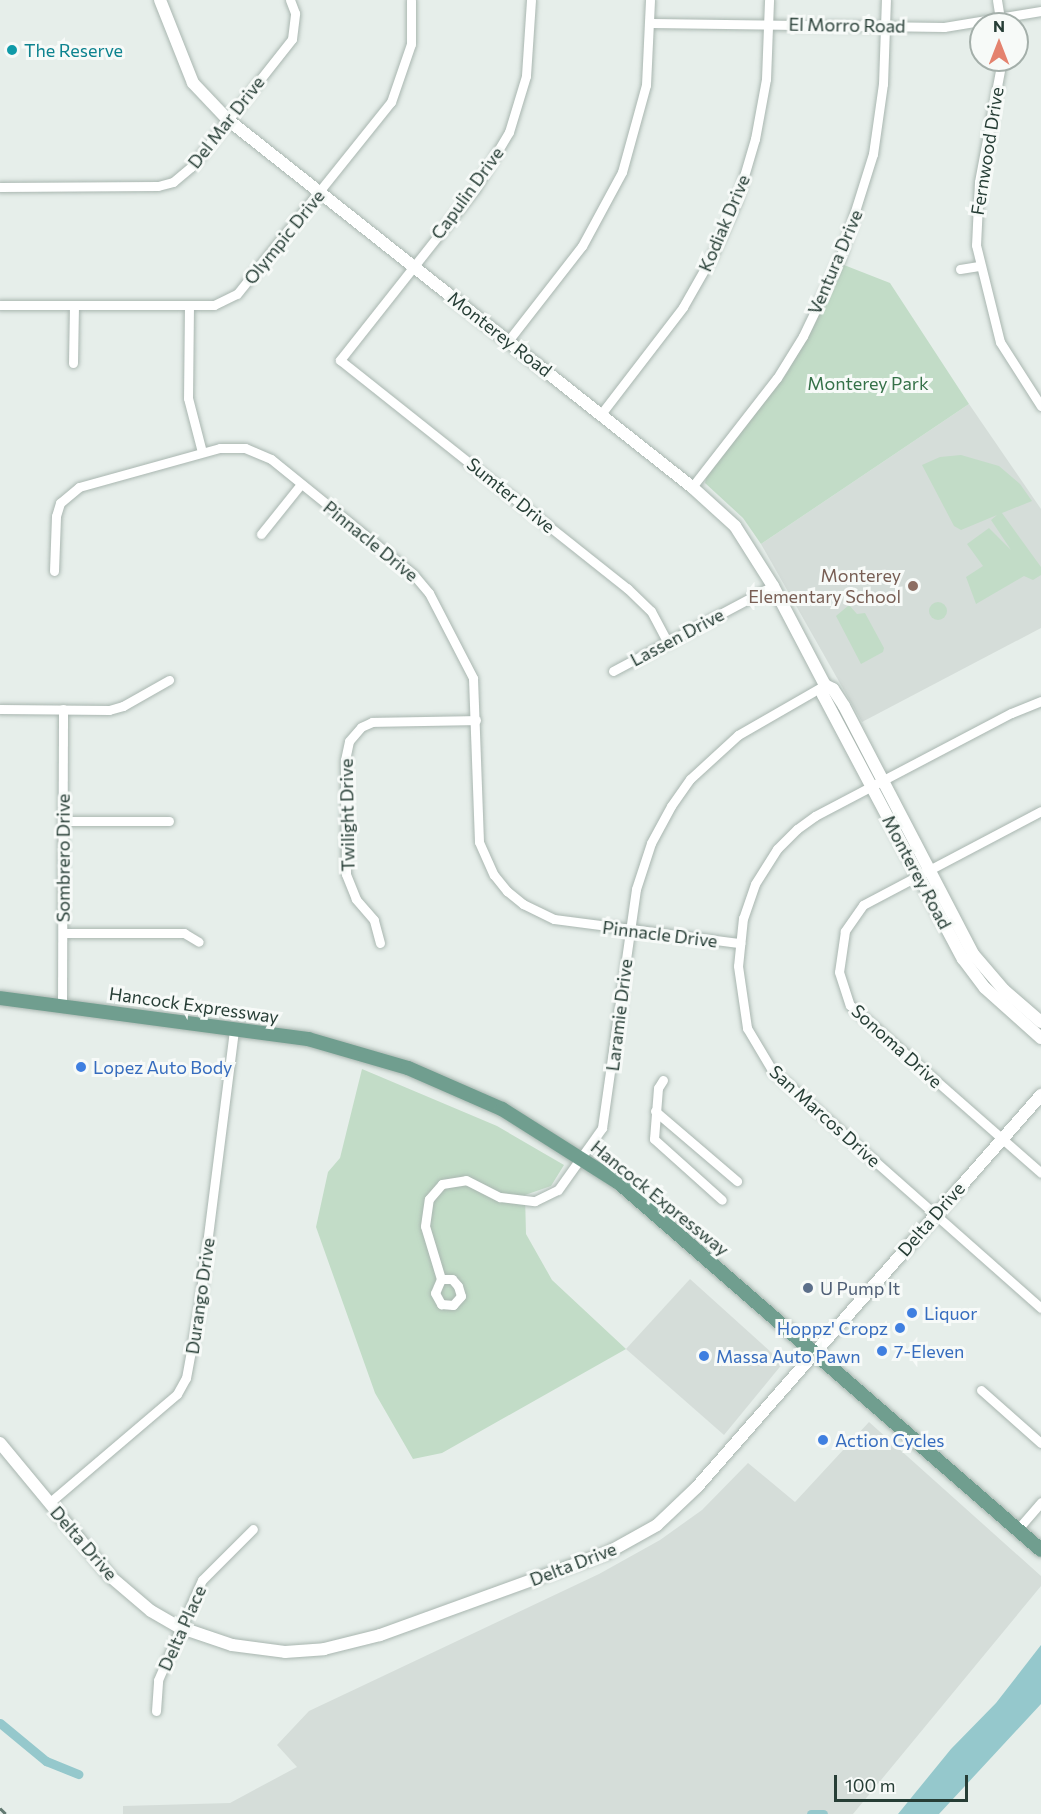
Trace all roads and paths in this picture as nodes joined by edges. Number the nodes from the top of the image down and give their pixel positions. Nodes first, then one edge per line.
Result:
1 (160, 0) edge
2 (290, 0) edge
3 (411, 0) edge
4 (531, 0) edge
5 (650, 0) edge
6 (769, 0) edge
7 (886, 0) edge
8 (652, 23) junction
9 (769, 24) junction
10 (969, 25) edge
11 (887, 26) junction
12 (1000, 72) edge
13 (227, 119) junction
14 (0, 187) edge
15 (320, 192) junction
16 (413, 266) junction
17 (979, 266) junction
18 (960, 269) dead end
19 (0, 305) edge
20 (74, 305) junction
21 (189, 305) junction
22 (508, 341) junction
23 (340, 360) joint
24 (73, 363) dead end
25 (1041, 406) edge
26 (601, 414) junction
27 (202, 452) junction
28 (301, 484) junction
29 (692, 488) junction
30 (261, 534) dead end
31 (54, 571) dead end
32 (773, 586) junction
33 (668, 643) junction
34 (613, 670) dead end
35 (169, 680) dead end
36 (825, 685) junction
37 (1041, 701) edge
38 (0, 709) edge
39 (63, 709) junction
40 (476, 720) junction
41 (885, 780) junction
42 (872, 786) junction
43 (1041, 811) edge
44 (63, 821) junction
45 (169, 821) dead end
46 (930, 870) junction
47 (918, 877) junction
48 (629, 931) junction
49 (63, 933) junction
50 (199, 942) dead end
51 (380, 943) dead end
52 (740, 943) junction
53 (0, 998) edge
54 (62, 1006) junction
55 (1041, 1022) edge
56 (234, 1028) junction
57 (1041, 1038) edge
58 (663, 1080) dead end
59 (1041, 1095) edge
60 (655, 1111) junction
61 (1002, 1138) junction
62 (584, 1158) junction
63 (1041, 1173) edge
64 (737, 1181) dead end
65 (723, 1200) dead end
66 (934, 1214) junction
67 (441, 1279) dead end
68 (1041, 1308) edge
69 (815, 1353) junction
70 (981, 1390) dead end
71 (0, 1443) edge
72 (1041, 1443) edge
73 (1041, 1502) edge
74 (49, 1503) junction
75 (253, 1529) dead end
76 (1017, 1530) junction
77 (1041, 1550) edge
78 (179, 1627) junction
79 (156, 1711) dead end

1 - 13 street, Monterey Road
2 - 13 street, Del Mar Drive
3 - 15 street, Olympic Drive
4 - 16 street, Capulin Drive
5 - 8 street
6 - 9 street, Kodiak Drive
7 - 11 street, Ventura Drive
8 - 9 street, El Morro Road
8 - 22 street
9 - 11 street, El Morro Road
9 - 26 street, Kodiak Drive
10 - 11 street, El Morro Road
11 - 29 street, Ventura Drive
12 - 17 street, Fernwood Drive
13 - 14 street, Del Mar Drive
13 - 15 street, Monterey Road
15 - 16 street, Monterey Road
15 - 21 street, Olympic Drive
16 - 22 street, Monterey Road
16 - 23 street, Capulin Drive
17 - 18 street
17 - 25 street, Fernwood Drive
19 - 20 street, Olympic Drive
20 - 21 street, Olympic Drive
20 - 24 street
21 - 27 street
22 - 26 street, Monterey Road
23 - 33 street, Sumter Drive
26 - 29 street, Monterey Road
27 - 28 street, Pinnacle Drive
27 - 31 street, Pinnacle Drive
28 - 30 street
28 - 40 street, Pinnacle Drive
29 - 32 street, Monterey Road
32 - 33 street, Lassen Drive
32 - 36 street, Monterey Road
33 - 34 street, Lassen Drive
35 - 39 street
36 - 41 street, Monterey Road
36 - 42 street, Monterey Road
36 - 48 street, Laramie Drive
37 - 41 street, San Marcos Drive
38 - 39 street
39 - 44 street, Sombrero Drive
40 - 48 street, Pinnacle Drive
40 - 51 street, Twilight Drive
41 - 42 street, San Marcos Drive
41 - 46 street, Monterey Road
42 - 47 street, Monterey Road
42 - 52 street, San Marcos Drive
43 - 46 street, Sonoma Drive
44 - 45 street
44 - 49 street, Sombrero Drive
46 - 47 street, Sonoma Drive
46 - 55 street, Monterey Road
47 - 57 street, Monterey Road
47 - 61 street, Sonoma Drive
48 - 52 street, Pinnacle Drive
48 - 62 street, Laramie Drive
49 - 50 street
49 - 54 street, Sombrero Drive
52 - 66 street, San Marcos Drive
53 - 54 main road, Hancock Expressway
54 - 56 main road, Hancock Expressway
56 - 62 main road, Hancock Expressway
56 - 74 street, Durango Drive
58 - 60 street
59 - 61 street, Delta Drive
60 - 64 street
60 - 65 street
61 - 63 street, Sonoma Drive
61 - 66 street, Delta Drive
62 - 67 street, Laramie Drive
62 - 69 main road, Hancock Expressway
66 - 68 street, San Marcos Drive
66 - 69 street, Delta Drive
69 - 76 main road, Hancock Expressway
69 - 78 street, Delta Drive
70 - 72 street
71 - 74 street, Delta Drive
73 - 76 street
74 - 78 street, Delta Drive
75 - 78 street, Delta Place
76 - 77 main road, Hancock Expressway
78 - 79 street, Delta Place

